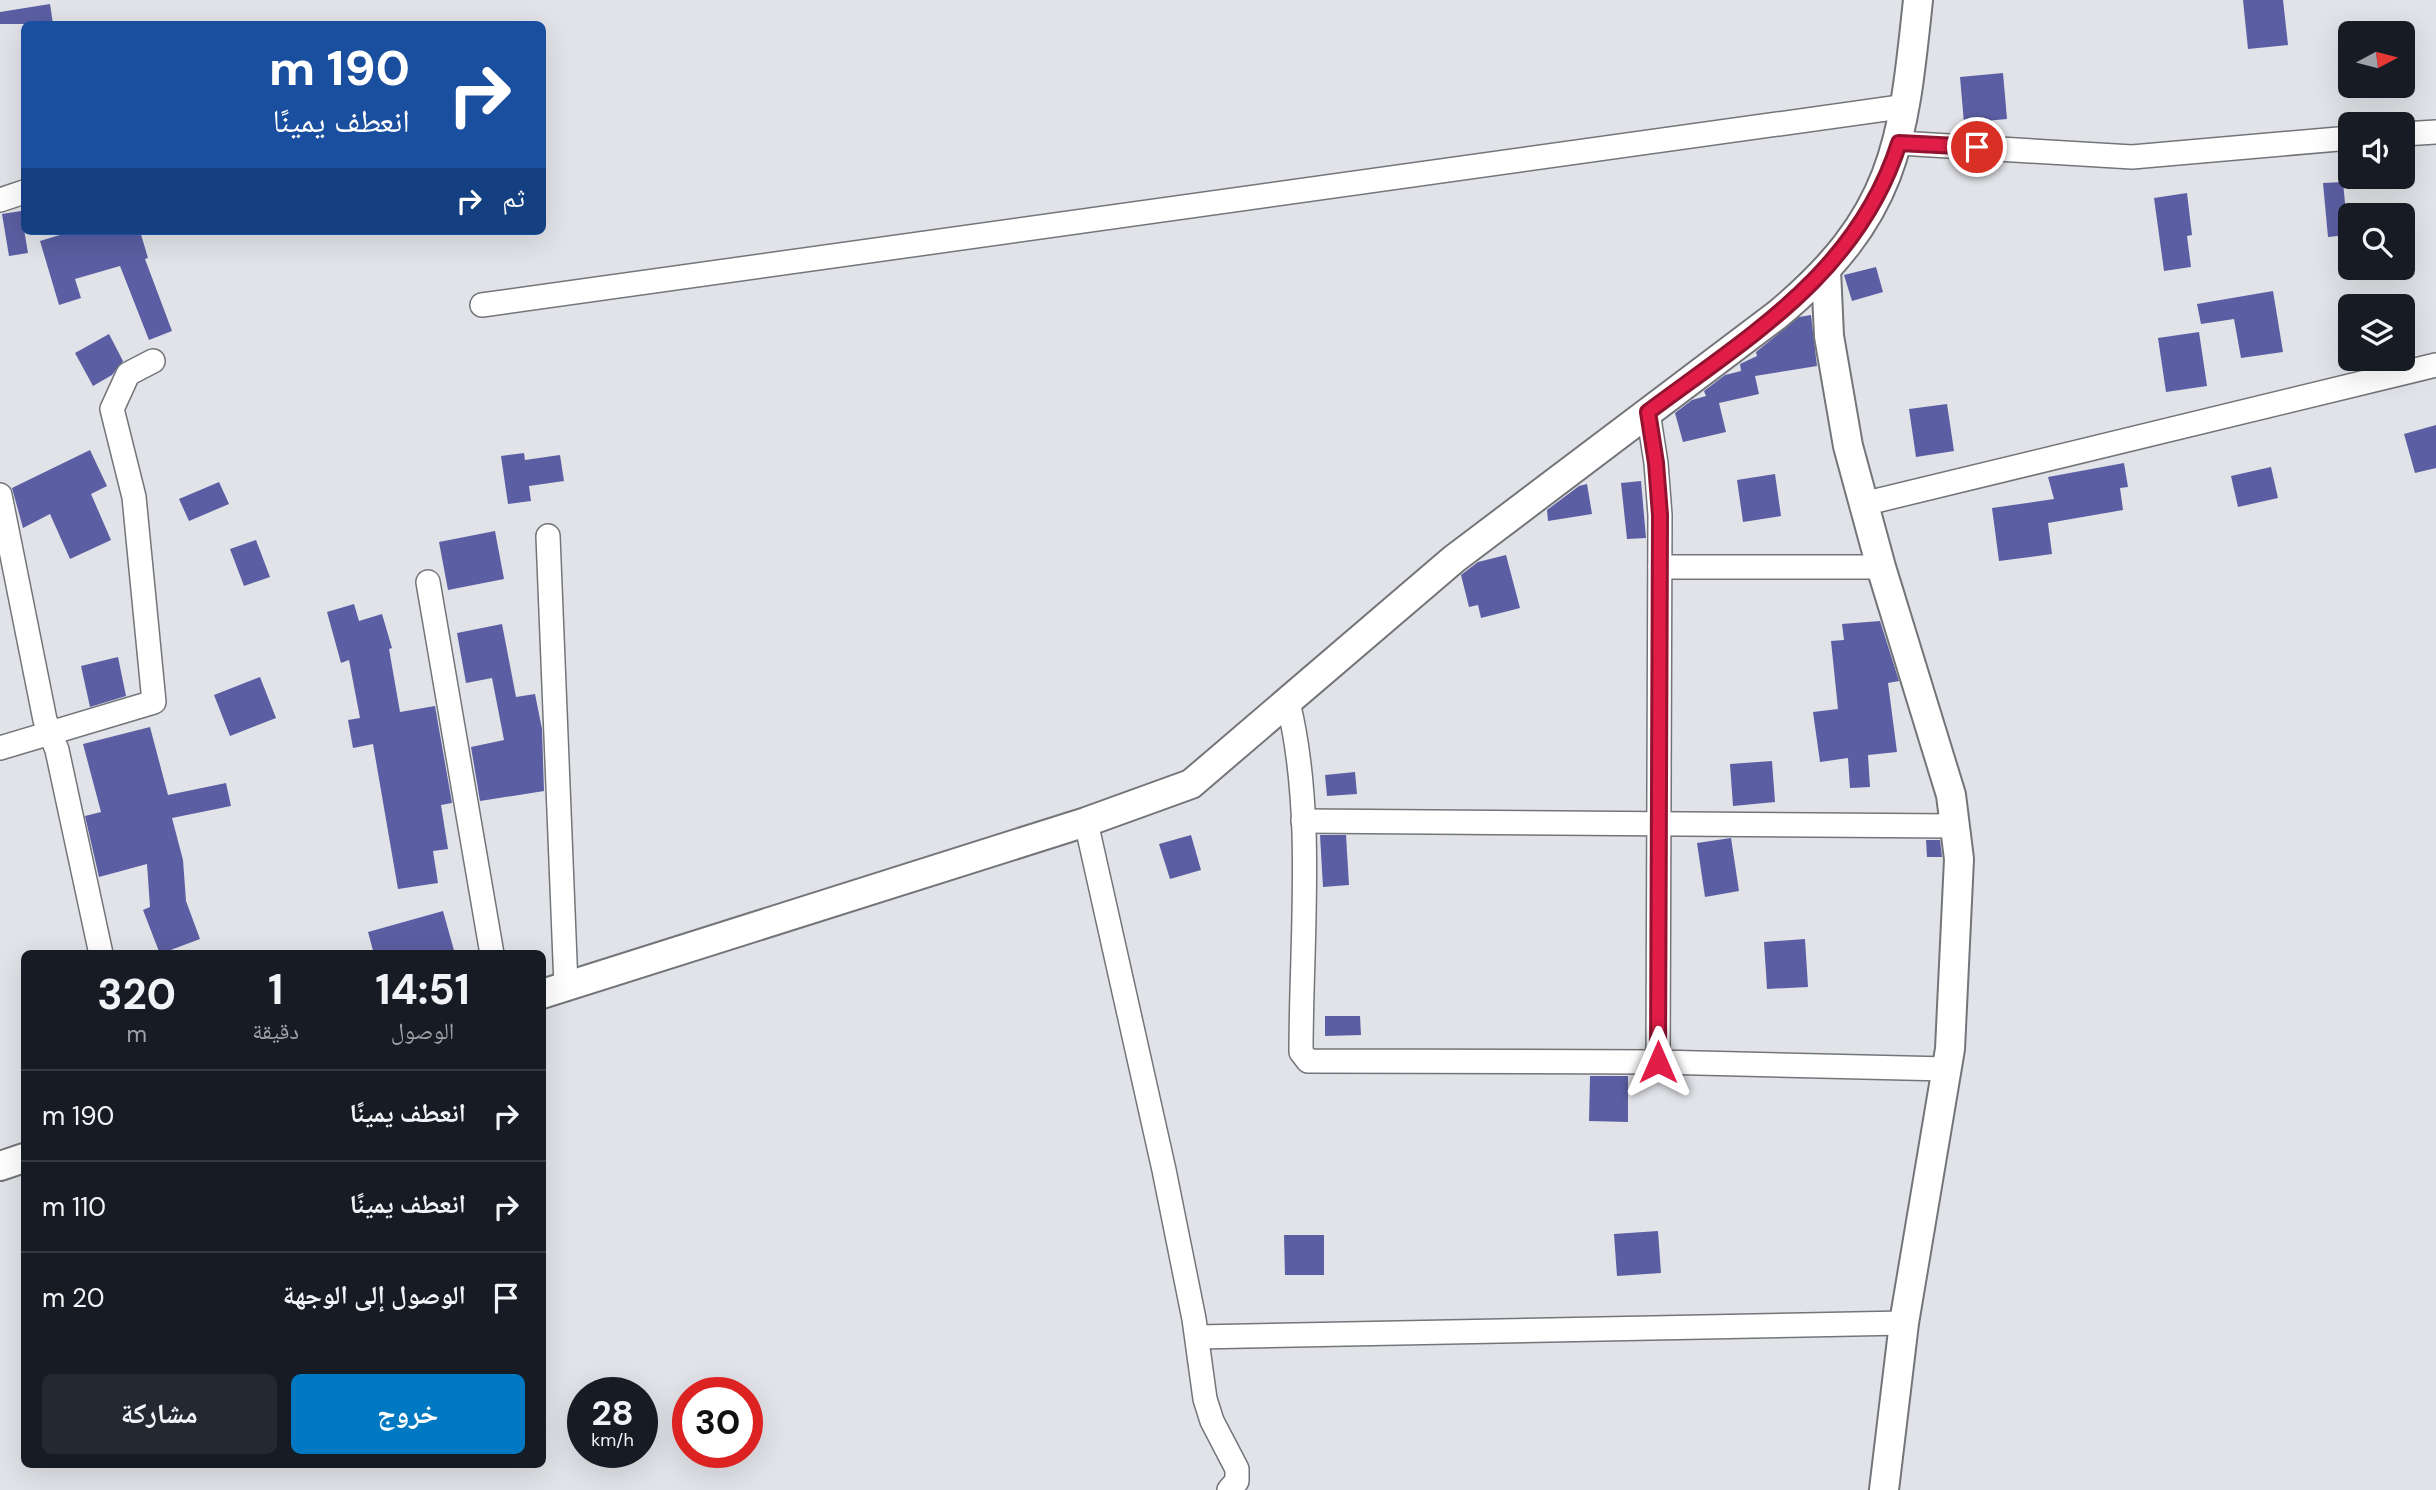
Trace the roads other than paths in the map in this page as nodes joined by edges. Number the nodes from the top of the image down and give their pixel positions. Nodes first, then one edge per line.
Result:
1 (1918, 0) edge
2 (1907, 106) junction
3 (2436, 132) edge
4 (2415, 133) edge
5 (2338, 139) edge
6 (1899, 143) junction
7 (21, 193) edge
8 (0, 200) edge
9 (1826, 270) junction
10 (482, 305) dead end
11 (153, 360) dead end
12 (2436, 365) edge
13 (1648, 412) junction
14 (0, 495) edge
15 (1863, 504) junction
16 (548, 537) dead end
17 (1660, 567) junction
18 (1881, 567) junction
19 (428, 582) dead end
20 (1288, 702) junction
21 (50, 734) junction
22 (0, 748) edge
23 (1303, 821) junction
24 (1086, 822) junction
25 (1658, 824) junction
26 (1956, 826) junction
27 (99, 950) edge
28 (491, 950) edge
29 (554, 990) edge
30 (1658, 1062) junction
31 (1947, 1069) junction
32 (21, 1159) edge
33 (0, 1166) edge
34 (1903, 1323) junction
35 (1196, 1337) junction
36 (1229, 1490) edge
37 (1884, 1490) edge

1 - 2 street
2 - 6 street
2 - 10 street
3 - 4 street
5 - 6 street
6 - 9 street
7 - 8 street
9 - 13 street
9 - 15 street
11 - 21 street
12 - 15 street
13 - 17 street
13 - 20 street
14 - 21 street
15 - 18 street
16 - 29 street
17 - 18 street
17 - 25 street
18 - 26 street
19 - 28 street
20 - 23 street
20 - 24 street
21 - 22 street
21 - 27 street
23 - 25 street
23 - 30 street
24 - 29 street
24 - 35 street
25 - 26 street
25 - 30 street
26 - 31 street
30 - 31 street
31 - 34 street
32 - 33 street
34 - 35 street
34 - 37 street
35 - 36 street

